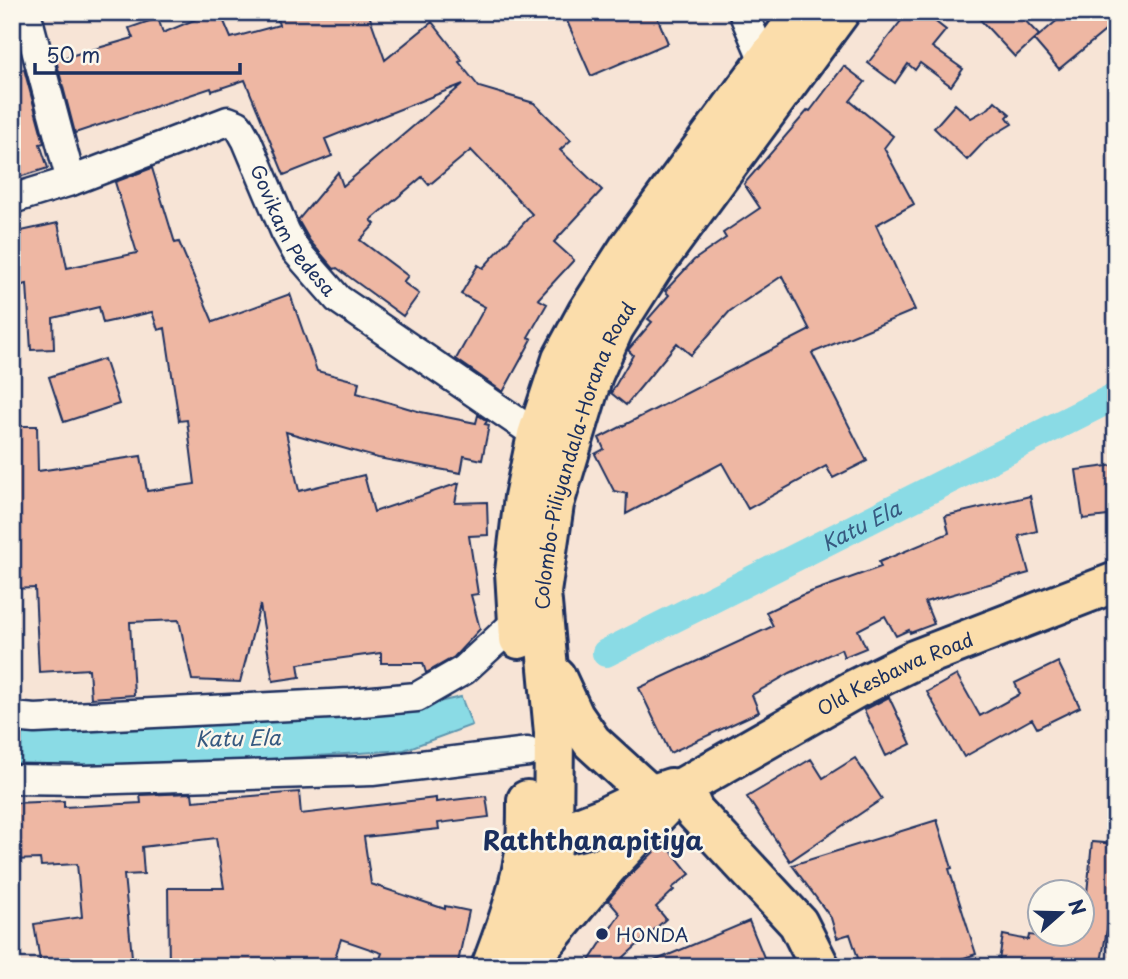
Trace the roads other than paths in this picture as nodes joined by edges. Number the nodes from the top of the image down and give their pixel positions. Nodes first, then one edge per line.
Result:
1 (26, 12) edge
2 (743, 12) edge
3 (802, 12) edge
4 (840, 12) edge
5 (765, 63) junction
6 (71, 181) junction
7 (12, 199) edge
8 (554, 441) junction
9 (1116, 582) edge
10 (517, 621) junction
11 (547, 659) junction
12 (12, 717) edge
13 (528, 752) junction
14 (12, 779) edge
15 (666, 791) junction
16 (553, 837) junction
17 (609, 865) junction
18 (549, 879) junction
19 (514, 966) edge
20 (820, 967) edge

1 - 6 street
2 - 5 street
3 - 5 main road, Colombo-Piliyandala-Horana Road
4 - 8 main road, Colombo-Piliyandala-Horana Road
5 - 8 main road, Colombo-Piliyandala-Horana Road
6 - 7 street, Govikam Pedesa
6 - 8 street, Govikam Pedesa
8 - 10 main road, Colombo-Piliyandala-Horana Road
8 - 11 main road, Colombo-Piliyandala-Horana Road
9 - 15 main road, Old Kesbawa Road
10 - 12 street
10 - 13 main road, Colombo-Piliyandala-Horana Road
11 - 15 main road
11 - 16 main road, Colombo-Piliyandala-Horana Road
13 - 14 street
13 - 19 main road, Colombo-Piliyandala-Horana Road
15 - 16 main road, Old Kesbawa Road
15 - 17 main road, Old Kesbawa Road
15 - 20 main road
16 - 18 main road, Colombo-Piliyandala-Horana Road
17 - 18 main road
17 - 19 main road, Old Kesbawa Road
18 - 19 main road, Colombo-Piliyandala-Horana Road

